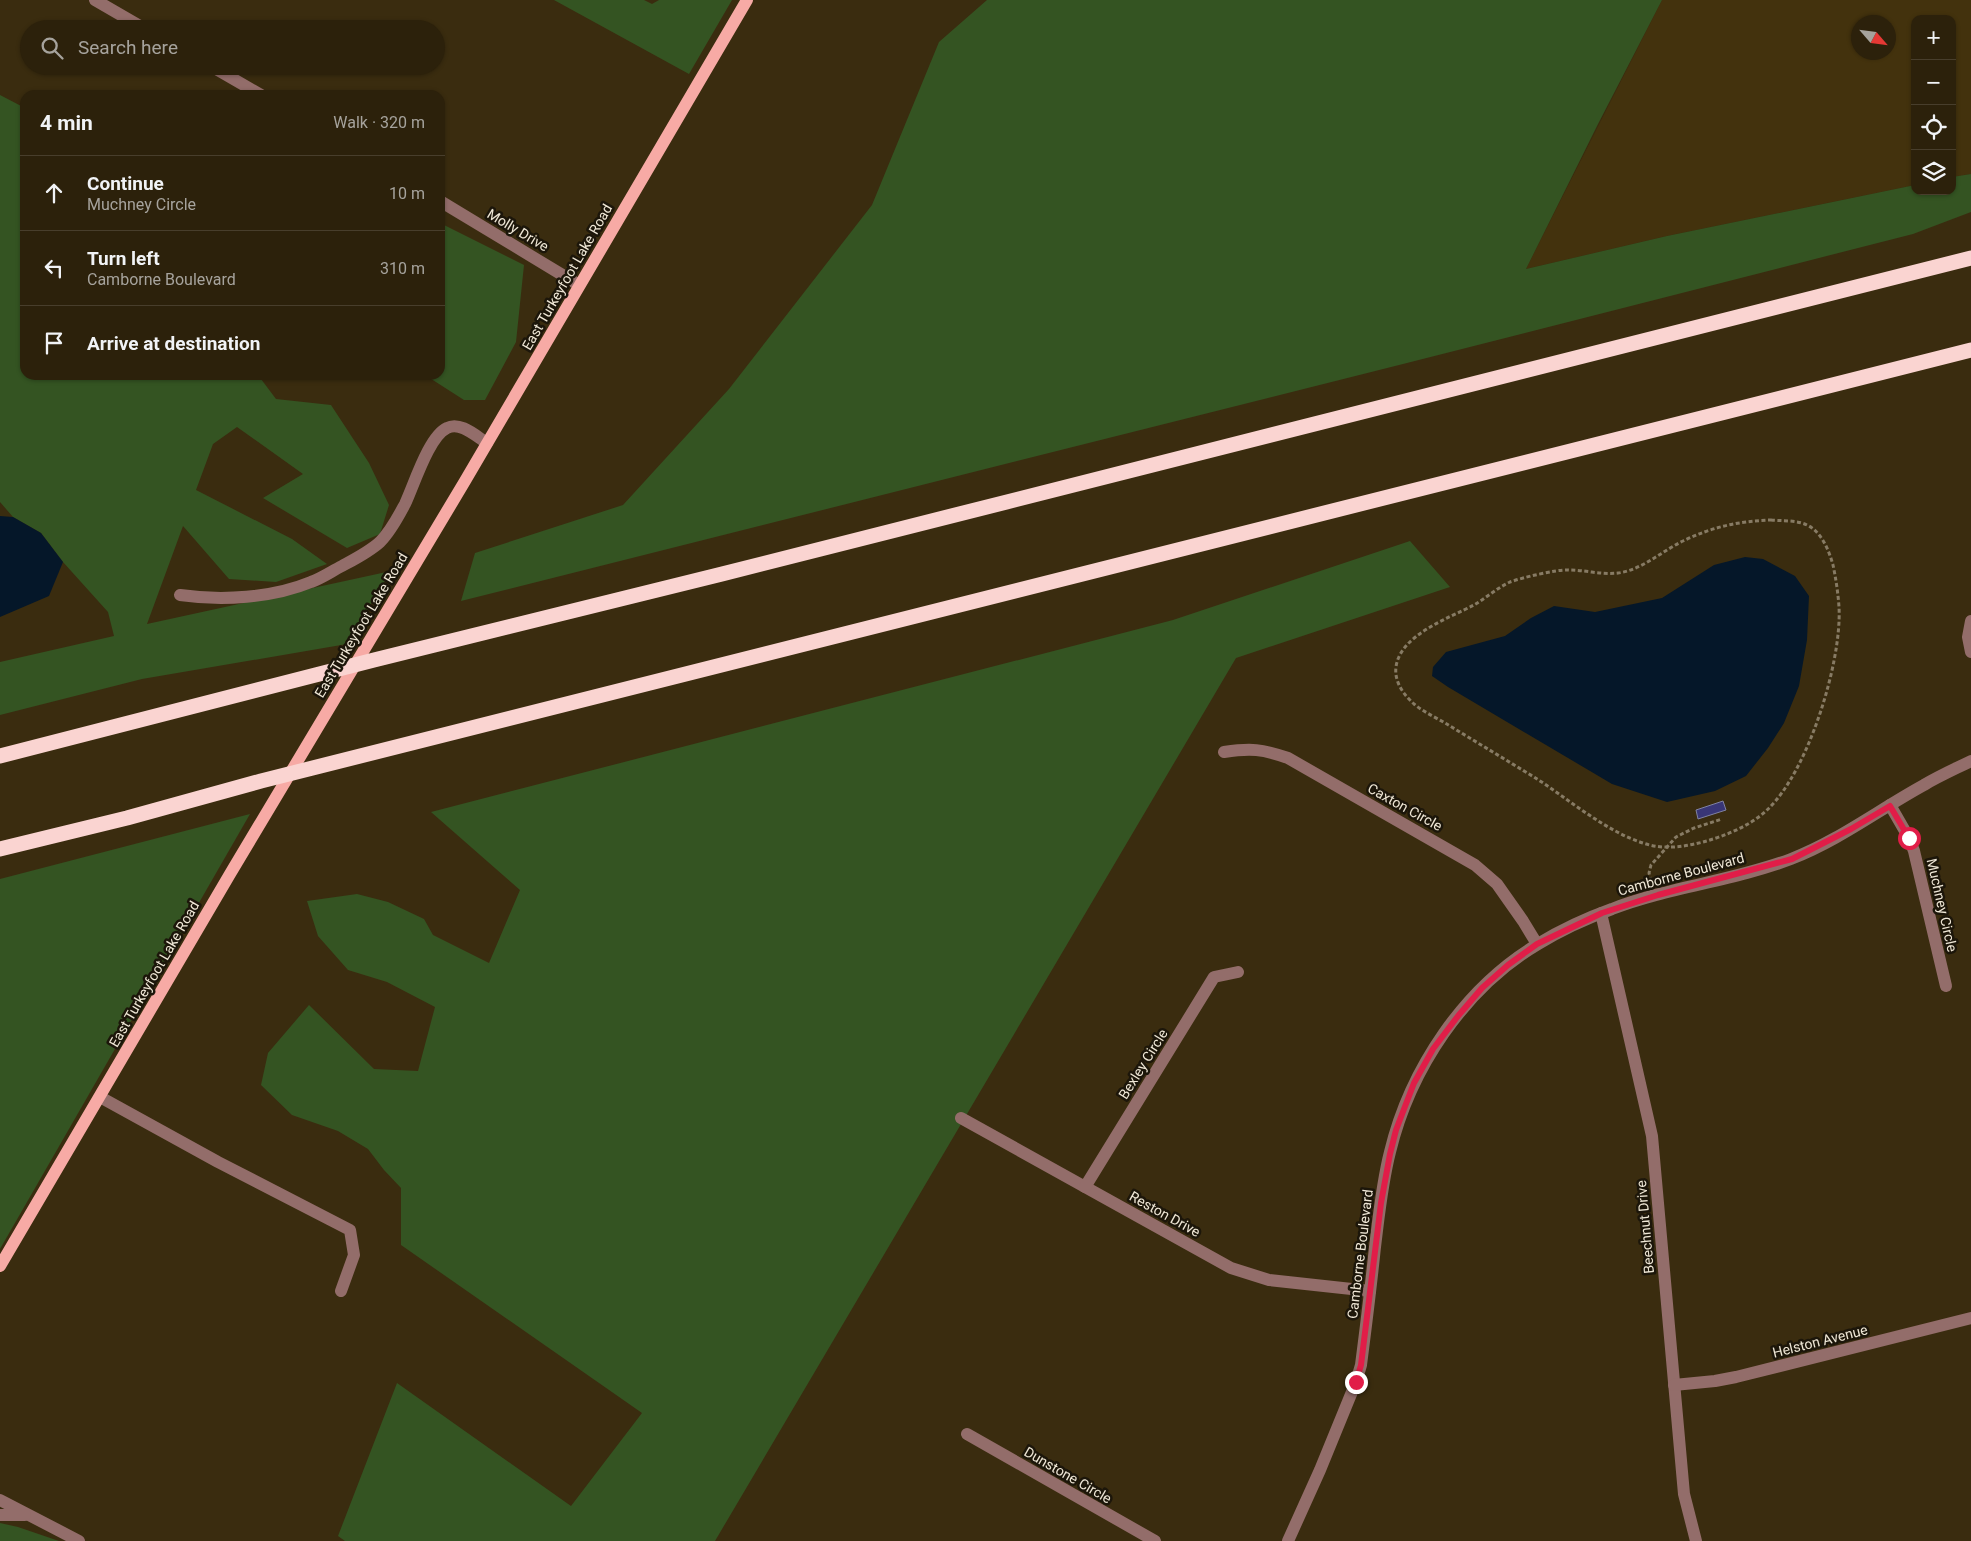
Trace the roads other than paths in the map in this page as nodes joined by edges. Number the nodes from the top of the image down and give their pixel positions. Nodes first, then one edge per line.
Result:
1 (96, 0) edge
2 (747, 0) edge
3 (130, 20) edge
4 (227, 75) edge
5 (252, 90) edge
6 (445, 204) edge
7 (1971, 258) edge
8 (580, 284) junction
9 (1971, 350) edge
10 (487, 443) junction
11 (180, 595) dead end
12 (1971, 621) edge
13 (1971, 652) edge
14 (1224, 752) dead end
15 (0, 756) edge
16 (1971, 761) edge
17 (1890, 806) junction
18 (0, 850) edge
19 (1602, 913) junction
20 (1537, 944) junction
21 (1238, 972) dead end
22 (1946, 986) dead end
23 (100, 1097) junction
24 (961, 1118) dead end
25 (1085, 1186) junction
26 (0, 1266) edge
27 (341, 1291) dead end
28 (1370, 1291) junction
29 (1971, 1318) edge
30 (1674, 1385) junction
31 (967, 1434) dead end
32 (0, 1500) edge
33 (0, 1515) edge
34 (27, 1515) junction
35 (79, 1541) edge
36 (1155, 1541) edge
37 (1288, 1541) edge
38 (1696, 1541) edge

1 - 3 street
2 - 8 main road, East Turkeyfoot Lake Road
4 - 5 street
6 - 8 street, Molly Drive
7 - 15 highway
8 - 10 main road, East Turkeyfoot Lake Road
9 - 18 highway
10 - 11 street
10 - 23 main road, East Turkeyfoot Lake Road
12 - 13 street
14 - 20 street, Caxton Circle
16 - 17 street, Camborne Boulevard
17 - 19 street, Camborne Boulevard
17 - 22 street, Muchney Circle
19 - 20 street, Camborne Boulevard
19 - 30 street, Beechnut Drive
20 - 28 street, Camborne Boulevard
21 - 25 street, Bexley Circle
23 - 26 main road, East Turkeyfoot Lake Road
23 - 27 street
24 - 25 street, Reston Drive
25 - 28 street, Reston Drive
28 - 37 street, Camborne Boulevard
29 - 30 street, Helston Avenue
30 - 38 street, Beechnut Drive
31 - 36 street, Dunstone Circle
32 - 34 street
33 - 34 street
34 - 35 street

